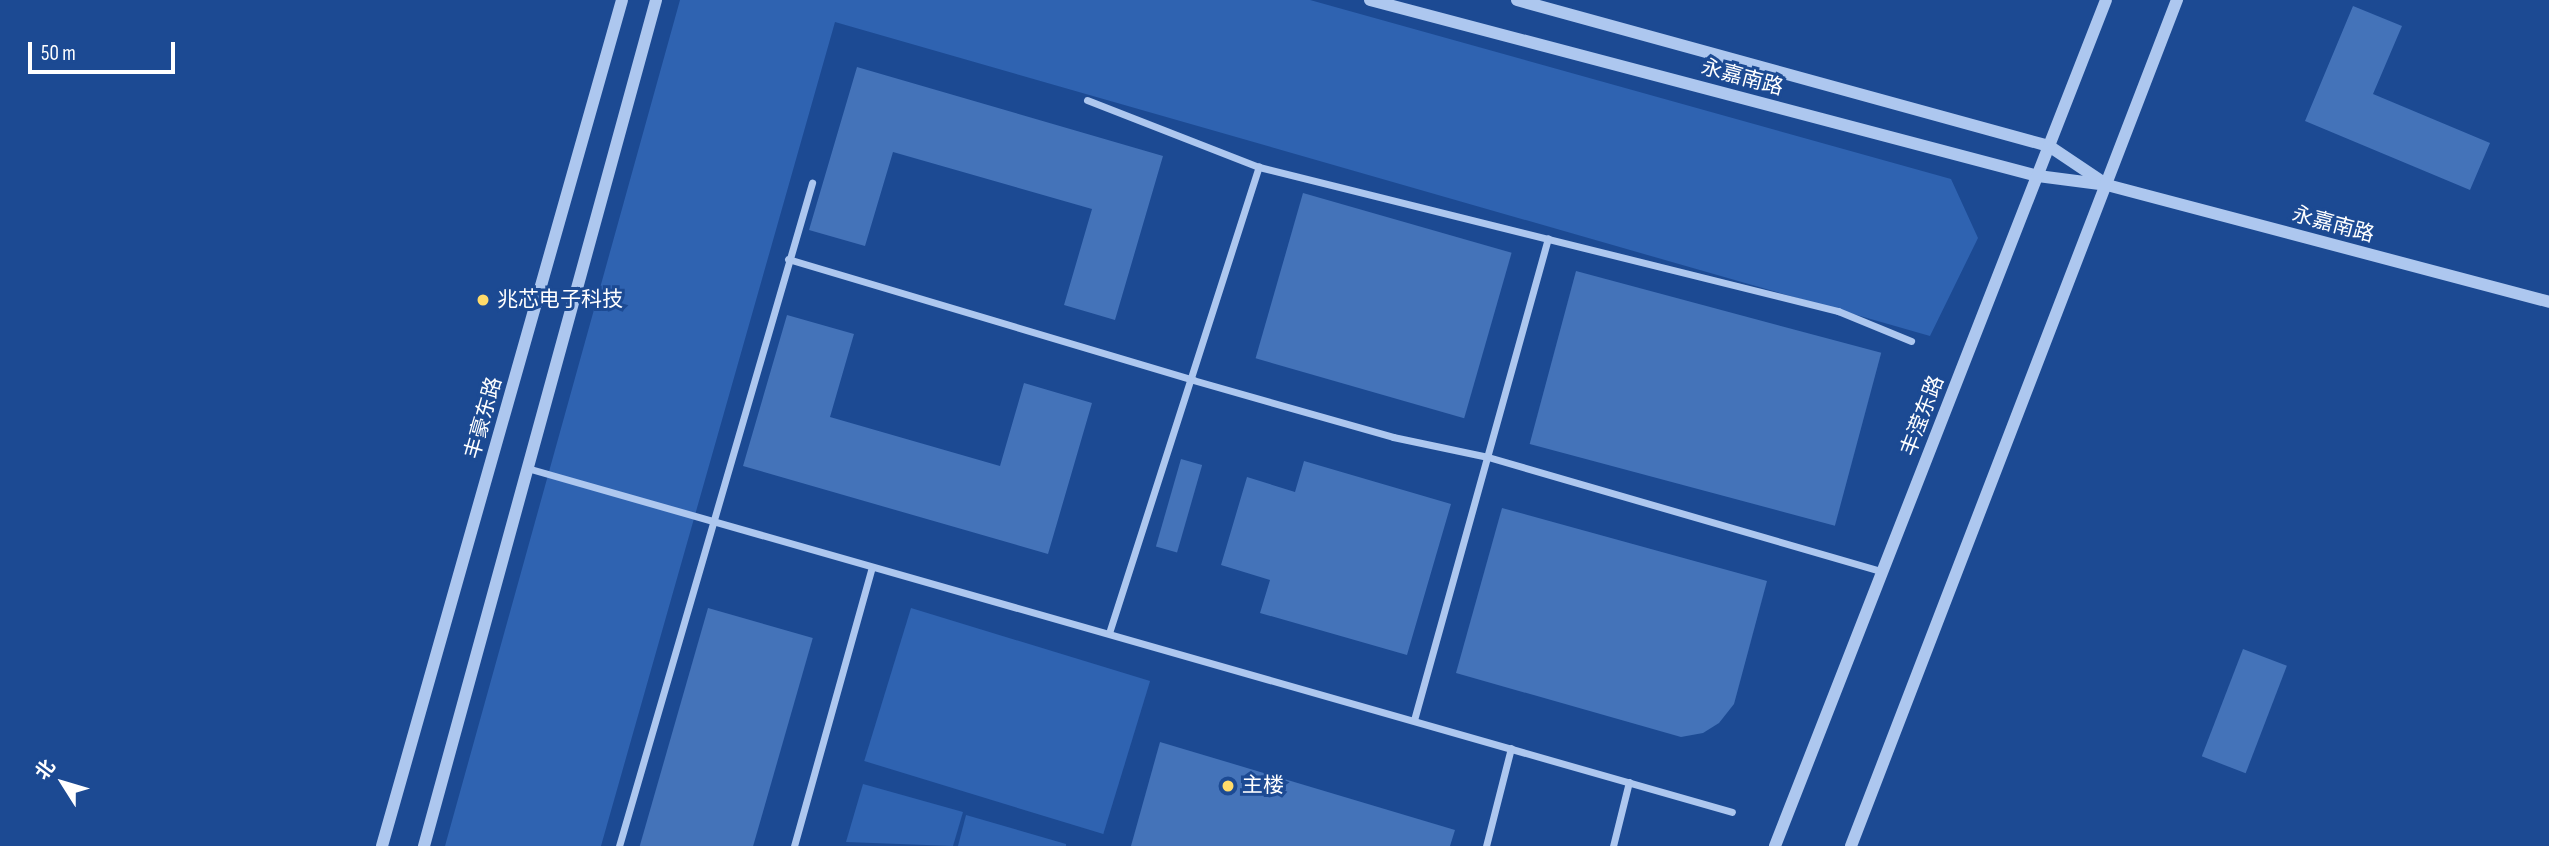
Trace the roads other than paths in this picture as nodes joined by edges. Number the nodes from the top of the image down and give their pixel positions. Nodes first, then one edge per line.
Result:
1 (622, 0) edge
2 (656, 0) edge
3 (1370, 0) edge
4 (1517, 0) edge
5 (2106, 0) edge
6 (2178, 0) edge
7 (1551, 4) edge
8 (1087, 100) dead end
9 (2049, 146) junction
10 (1259, 167) junction
11 (2038, 176) junction
12 (812, 183) dead end
13 (2107, 185) junction
14 (1548, 238) junction
15 (789, 259) junction
16 (2549, 302) edge
17 (1911, 341) dead end
18 (1193, 380) junction
19 (1488, 457) junction
20 (527, 468) junction
21 (712, 523) junction
22 (872, 570) junction
23 (1883, 572) junction
24 (1109, 633) junction
25 (1414, 720) junction
26 (1511, 748) junction
27 (1629, 782) junction
28 (1732, 812) dead end
29 (382, 846) edge
30 (424, 846) edge
31 (619, 846) edge
32 (794, 846) edge
33 (1486, 846) edge
34 (1613, 846) edge
35 (1775, 846) edge
36 (1851, 846) edge

1 - 29 street, 丰豪东路
2 - 20 street
3 - 11 street, 永嘉南路
4 - 7 street, 永嘉南路
5 - 9 street, 丰滢东路
6 - 13 street
7 - 9 street, 永嘉南路
8 - 10 street
9 - 11 street, 丰滢东路
9 - 13 street, 永嘉南路
10 - 14 street
10 - 18 street
11 - 13 street, 永嘉南路
11 - 23 street, 丰滢东路
12 - 15 street
13 - 16 street, 永嘉南路
13 - 36 street
14 - 17 street
14 - 19 street
15 - 18 street
15 - 21 street
18 - 19 street
18 - 24 street
19 - 23 street
19 - 25 street
20 - 21 street
20 - 30 street
21 - 22 street
21 - 31 street
22 - 24 street
22 - 32 street
23 - 35 street, 丰滢东路
24 - 25 street
25 - 26 street
26 - 27 street
26 - 33 street
27 - 28 street
27 - 34 street

